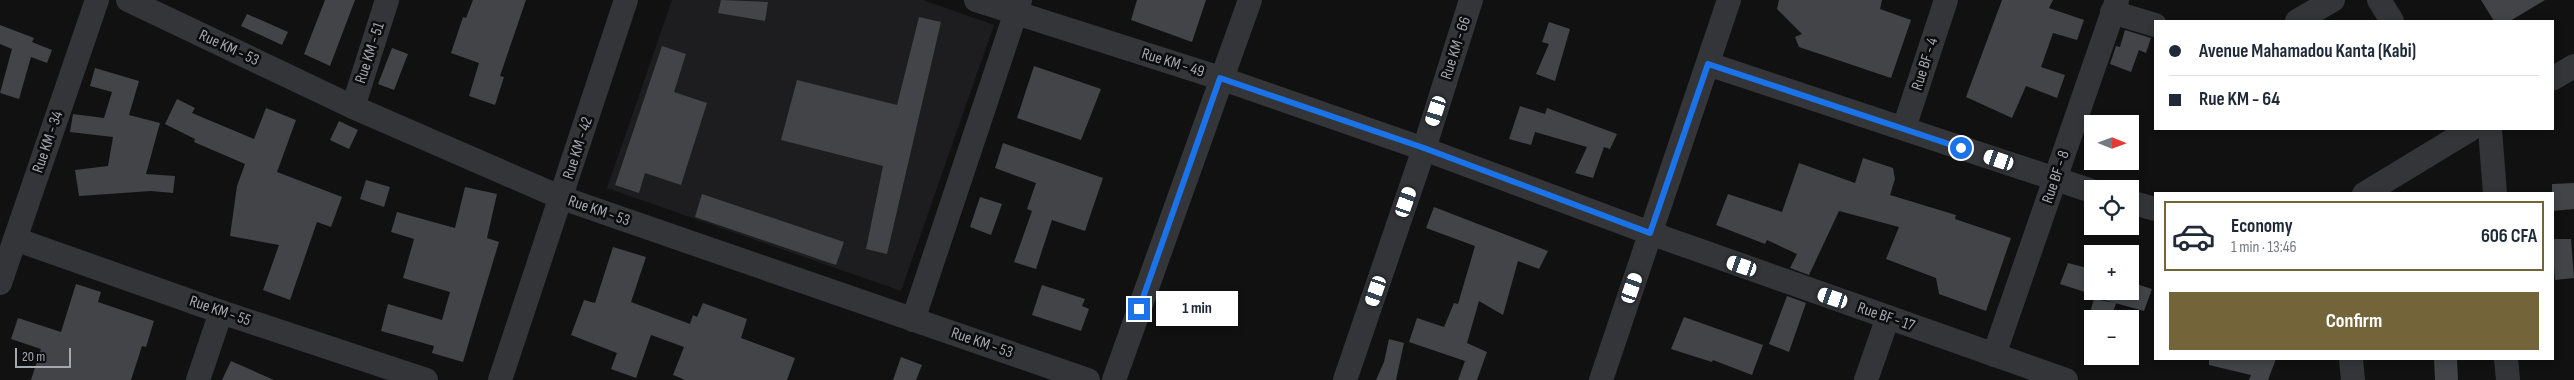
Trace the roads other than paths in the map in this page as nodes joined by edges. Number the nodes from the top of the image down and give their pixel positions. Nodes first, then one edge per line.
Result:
1 (97, 0) edge
2 (128, 0) edge
3 (387, 0) edge
4 (626, 0) edge
5 (976, 0) edge
6 (1250, 0) edge
7 (1471, 0) edge
8 (1729, 0) edge
9 (1946, 0) edge
10 (2333, 0) edge
11 (2379, 0) edge
12 (2114, 6) edge
13 (1018, 7) edge
14 (2299, 20) edge
15 (2391, 20) edge
16 (2154, 25) edge
17 (1708, 64) junction
18 (2574, 66) edge
19 (1220, 78) junction
20 (2554, 78) edge
21 (353, 107) junction
22 (1904, 128) junction
23 (2490, 130) edge
24 (2463, 131) edge
25 (1424, 148) junction
26 (2055, 180) junction
27 (2084, 189) edge
28 (2367, 192) edge
29 (2495, 192) edge
30 (562, 198) junction
31 (2139, 205) edge
32 (2154, 209) edge
33 (1650, 233) junction
34 (15, 239) junction
35 (0, 284) edge
36 (221, 312) junction
37 (1888, 317) junction
38 (913, 320) junction
39 (1994, 354) junction
40 (2351, 360) edge
41 (2506, 360) edge
42 (198, 380) edge
43 (426, 380) edge
44 (500, 380) edge
45 (1088, 380) edge
46 (1114, 380) edge
47 (1346, 380) edge
48 (1601, 380) edge
49 (1866, 380) edge
50 (2066, 380) edge
51 (2353, 380) edge
52 (2508, 380) edge

1 - 34 street, Rue KM - 34
2 - 21 street, Rue KM - 53
3 - 21 street, Rue KM - 51
4 - 30 street, Rue KM - 42
5 - 13 street, Rue KM - 49
6 - 19 street
7 - 25 street, Rue KM - 66
8 - 17 street
9 - 22 street, Rue BF - 4
10 - 14 street
11 - 15 street
12 - 16 street
12 - 26 street, Rue BF - 8
13 - 19 street, Rue KM - 49
13 - 38 street
17 - 22 street
17 - 33 street
18 - 20 street
19 - 25 street, Rue KM - 49
19 - 46 street
21 - 30 street, Rue KM - 53
22 - 26 street
23 - 29 street
24 - 28 street
25 - 33 street, Rue KM - 49
25 - 47 street, Rue KM - 66
26 - 27 street
26 - 39 street, Rue BF - 8
30 - 38 street, Rue KM - 53
30 - 44 street, Rue KM - 42
31 - 32 street
33 - 37 street, Rue BF - 17
33 - 48 street
34 - 35 street, Rue KM - 34
34 - 36 street, Rue KM - 55
36 - 42 street
36 - 43 street, Rue KM - 55
37 - 39 street, Rue BF - 17
37 - 49 street
38 - 45 street, Rue KM - 53
39 - 50 street, Rue BF - 17
40 - 51 street
41 - 52 street

